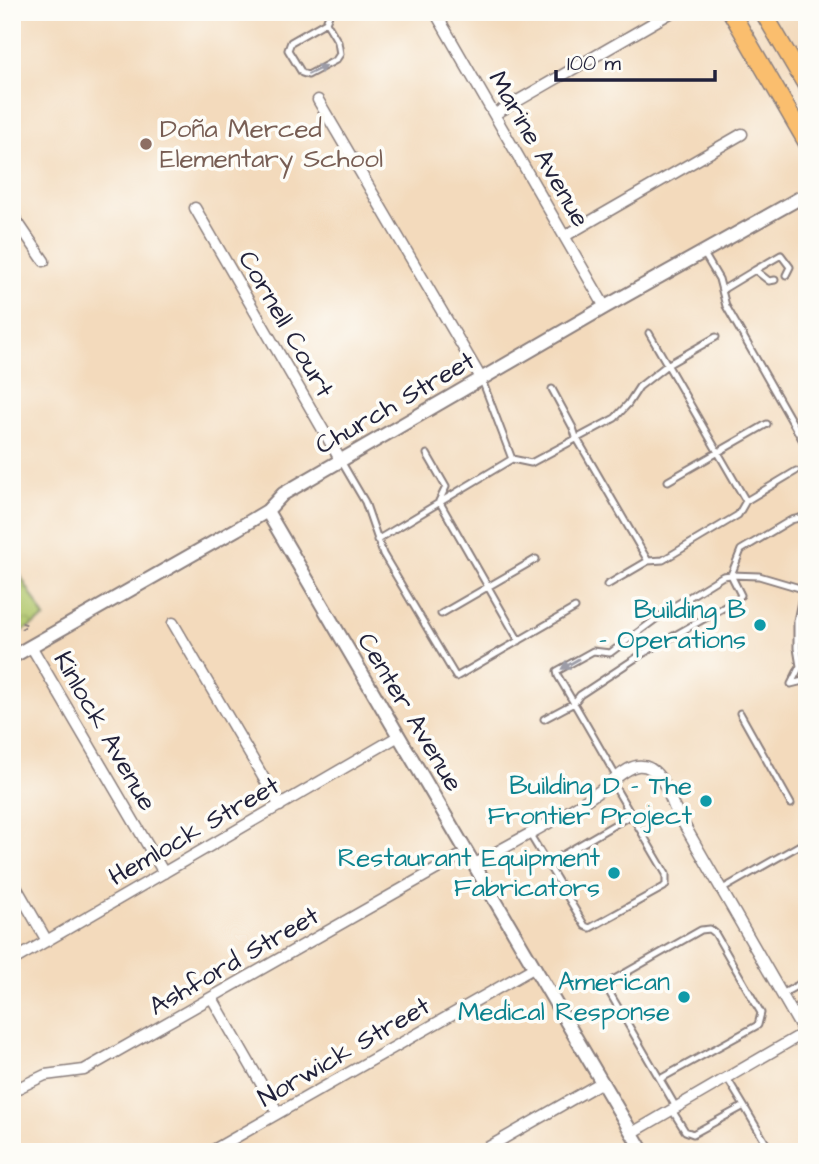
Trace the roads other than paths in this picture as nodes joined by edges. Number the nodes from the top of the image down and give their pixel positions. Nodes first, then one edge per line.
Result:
1 (330, 12) edge
2 (435, 12) edge
3 (672, 12) edge
4 (731, 12) edge
5 (763, 12) edge
6 (326, 22) junction
7 (807, 87) edge
8 (318, 100) dead end
9 (495, 114) junction
10 (742, 134) dead end
11 (807, 143) edge
12 (807, 194) edge
13 (195, 208) dead end
14 (12, 214) edge
15 (565, 236) junction
16 (703, 252) junction
17 (44, 261) dead end
18 (755, 270) junction
19 (786, 275) dead end
20 (775, 280) dead end
21 (722, 289) junction
22 (604, 307) junction
23 (649, 333) dead end
24 (716, 337) dead end
25 (667, 365) junction
26 (481, 378) junction
27 (552, 389) dead end
28 (767, 424) dead end
29 (576, 437) junction
30 (807, 448) edge
31 (718, 453) junction
32 (427, 454) dead end
33 (512, 459) junction
34 (341, 461) junction
35 (796, 471) dead end
36 (668, 481) dead end
37 (439, 501) junction
38 (746, 501) junction
39 (267, 511) junction
40 (807, 516) edge
41 (377, 540) junction
42 (536, 559) dead end
43 (648, 561) junction
44 (807, 572) edge
45 (731, 575) junction
46 (607, 585) dead end
47 (488, 587) junction
48 (803, 589) junction
49 (576, 608) dead end
50 (441, 614) dead end
51 (173, 623) dead end
52 (519, 641) junction
53 (31, 646) junction
54 (12, 657) edge
55 (807, 680) edge
56 (574, 703) junction
57 (740, 713) dead end
58 (544, 719) dead end
59 (397, 737) junction
60 (615, 780) junction
61 (791, 804) dead end
62 (280, 806) junction
63 (631, 815) junction
64 (529, 833) junction
65 (807, 841) edge
66 (475, 864) junction
67 (547, 864) junction
68 (164, 873) junction
69 (12, 880) edge
70 (721, 890) junction
71 (47, 941) junction
72 (12, 961) edge
73 (535, 967) junction
74 (807, 979) edge
75 (799, 984) junction
76 (782, 994) junction
77 (212, 998) junction
78 (807, 998) edge
79 (805, 1034) edge
80 (727, 1078) junction
81 (660, 1079) junction
82 (602, 1082) junction
83 (12, 1091) edge
84 (744, 1106) junction
85 (674, 1109) junction
86 (278, 1113) junction
87 (632, 1133) junction
88 (210, 1152) edge
89 (480, 1152) edge
90 (643, 1152) edge
91 (771, 1152) edge

1 - 6 lane
2 - 9 street, Marine Avenue
3 - 9 street
4 - 11 main road
5 - 7 main road
6 -> 6 lane
8 - 26 street
9 - 15 street, Marine Avenue
10 - 15 street
12 - 16 street, Church Street
13 - 34 street, Cornell Court
14 - 17 street
15 - 22 street, Marine Avenue
16 - 21 lane
16 - 22 street, Church Street
18 - 19 lane
18 - 20 lane
18 - 21 lane
21 - 30 lane
22 - 26 street, Church Street
23 - 25 lane
24 - 25 lane
25 - 29 lane
25 - 31 lane
26 - 33 lane
26 - 34 street, Church Street
27 - 29 lane
28 - 31 lane
29 - 33 lane
29 - 43 lane
31 - 36 lane
31 - 38 lane
32 - 37 lane
33 - 37 lane
34 - 39 street, Church Street
34 - 41 lane
35 - 38 lane
37 - 41 lane
37 - 47 lane
38 - 43 lane
39 - 53 street, Church Street
39 - 59 street, Center Avenue
40 - 45 lane
41 - 52 lane
42 - 47 lane
43 - 46 lane
44 - 48 lane
45 - 48 lane
45 - 56 lane
45 -> 56 lane
47 - 50 lane
47 - 52 lane
48 - 55 lane
49 - 52 lane
51 - 62 street
53 - 54 street, Church Street
53 - 68 street, Kinlock Avenue
56 - 58 lane
56 - 60 lane
57 - 61 lane
59 - 62 street, Hemlock Street
59 - 66 street, Center Avenue
60 - 63 lane
60 - 64 street, Ashford Street
60 - 70 street, Ashford Street
62 - 68 street, Hemlock Street
63 - 67 lane
63 - 67 lane
64 - 66 street, Ashford Street
64 - 67 lane
65 - 70 lane
66 - 73 street, Center Avenue
66 - 77 street, Ashford Street
68 - 71 street, Hemlock Street
69 - 71 street
70 - 76 street
71 - 72 street, Hemlock Street
73 - 82 street, Center Avenue
73 - 86 street, Norwick Street
74 - 75 lane
75 - 76 lane
75 - 78 lane
76 - 79 street
77 - 83 street, Ashford Street
77 - 86 street
79 - 80 street
80 - 84 lane
80 - 85 street
81 - 81 lane
81 - 85 lane
82 - 87 street, Center Avenue
82 - 89 street
84 - 85 lane
84 - 91 lane
85 - 87 street
86 - 88 street, Norwick Street
87 - 90 street, Center Avenue

